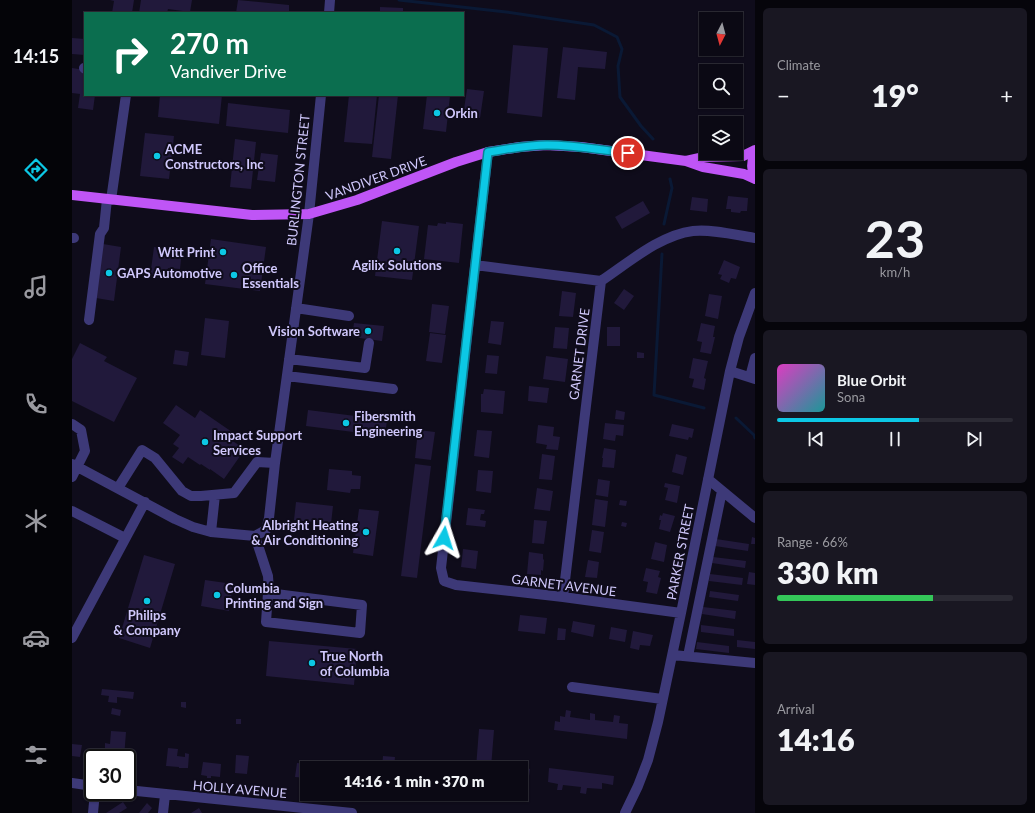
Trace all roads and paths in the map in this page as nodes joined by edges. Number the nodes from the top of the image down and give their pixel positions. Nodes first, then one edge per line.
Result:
1 (330, 0) edge
2 (329, 12) edge
3 (126, 96) edge
4 (321, 96) edge
5 (488, 152) junction
6 (755, 152) edge
7 (686, 161) junction
8 (755, 179) edge
9 (72, 195) edge
10 (109, 199) junction
11 (308, 214) junction
12 (755, 238) edge
13 (475, 265) junction
14 (601, 281) junction
15 (755, 293) edge
16 (296, 308) junction
17 (349, 316) dead end
18 (89, 320) dead end
19 (368, 343) dead end
20 (755, 358) edge
21 (289, 359) junction
22 (730, 371) junction
23 (287, 376) junction
24 (753, 378) edge
25 (394, 389) dead end
26 (72, 424) edge
27 (275, 463) junction
28 (75, 466) edge
29 (72, 477) edge
30 (708, 479) junction
31 (118, 488) junction
32 (722, 491) junction
33 (214, 495) junction
34 (145, 502) junction
35 (72, 511) edge
36 (755, 518) edge
37 (211, 532) junction
38 (255, 536) junction
39 (125, 538) junction
40 (268, 593) junction
41 (563, 597) junction
42 (681, 613) junction
43 (72, 638) edge
44 (672, 655) junction
45 (688, 656) junction
46 (755, 663) edge
47 (572, 688) dead end
48 (662, 699) junction
49 (72, 783) edge
50 (84, 785) edge
51 (136, 791) edge
52 (165, 795) junction
53 (94, 801) edge
54 (294, 810) edge
55 (92, 813) edge
56 (163, 813) edge
57 (352, 813) edge
58 (625, 813) edge

1 - 2 street
3 - 10 street
4 - 11 street, BURLINGTON STREET
5 - 7 main road, VANDIVER DRIVE
5 - 11 main road, VANDIVER DRIVE
5 - 13 street
6 - 7 main road, VANDIVER DRIVE
6 - 8 main road
7 - 8 main road, VANDIVER DRIVE
9 - 10 main road, VANDIVER DRIVE
10 - 11 main road, VANDIVER DRIVE
10 - 18 street
11 - 16 street, BURLINGTON STREET
12 - 14 street
13 - 14 street
13 - 41 street, GARNET AVENUE
14 - 41 street, GARNET DRIVE
15 - 22 street, PARKER STREET
16 - 17 street
16 - 21 street, BURLINGTON STREET
19 - 21 street
20 - 24 street
21 - 23 street, BURLINGTON STREET
22 - 24 street
22 - 30 street, PARKER STREET
23 - 25 street
23 - 27 street, BURLINGTON STREET
26 - 28 street
27 - 33 street
27 - 38 street, BURLINGTON STREET
28 - 29 street
28 - 31 street
30 - 32 street
30 - 42 street, PARKER STREET
31 - 33 street
31 - 34 street
32 - 36 street
32 - 45 street
33 - 37 street
34 - 37 street
34 - 39 street
35 - 39 street
37 - 38 street
38 - 40 street
39 - 43 street
40 - 40 street
41 - 42 street, GARNET AVENUE
42 - 44 street, PARKER STREET
44 - 45 street
44 - 48 street, PARKER STREET
45 - 46 street
47 - 48 street
48 - 58 street, PARKER STREET
49 - 50 street
51 - 52 street, HOLLY AVENUE
52 - 54 street, HOLLY AVENUE
52 - 56 street
53 - 55 street
54 - 57 street, HOLLY AVENUE

